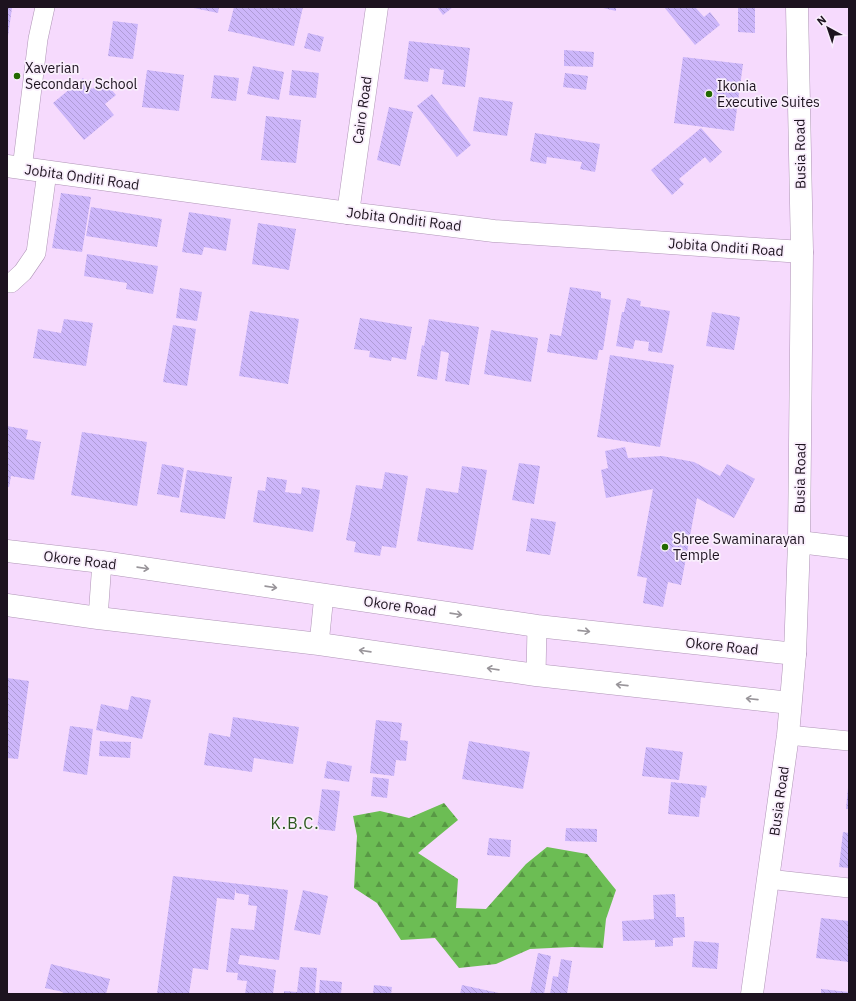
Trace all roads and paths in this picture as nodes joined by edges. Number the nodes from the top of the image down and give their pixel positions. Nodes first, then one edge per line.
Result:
1 (45, 7) edge
2 (377, 7) edge
3 (797, 7) edge
4 (15, 168) edge
5 (47, 172) junction
6 (348, 213) junction
7 (802, 252) junction
8 (7, 283) edge
9 (799, 542) junction
10 (849, 548) edge
11 (7, 550) edge
12 (102, 562) junction
13 (324, 595) junction
14 (7, 605) edge
15 (98, 618) junction
16 (537, 626) junction
17 (319, 644) junction
18 (795, 654) junction
19 (536, 676) junction
20 (790, 703) junction
21 (788, 735) junction
22 (849, 741) edge
23 (768, 878) junction
24 (849, 888) edge
25 (752, 994) edge

1 - 4 street
2 - 6 street, Cairo Road
3 - 7 street, Busia Road
4 - 5 street, Jobita Onditi Road
5 - 6 street, Jobita Onditi Road
5 - 8 street
6 - 7 street, Jobita Onditi Road
7 - 9 street, Busia Road
9 - 10 street
9 - 18 street, Busia Road
11 - 12 street, Okore Road
12 -> 13 street, Okore Road
12 - 15 street
13 -> 16 street, Okore Road
13 - 17 street
14 - 15 street
15 - 17 street
16 -> 18 street, Okore Road
16 - 19 street
19 -> 17 street
18 - 20 street, Busia Road
20 -> 19 street
20 - 21 street, Busia Road
21 - 22 street
21 - 23 street, Busia Road
23 - 24 street
23 - 25 street, Busia Road

